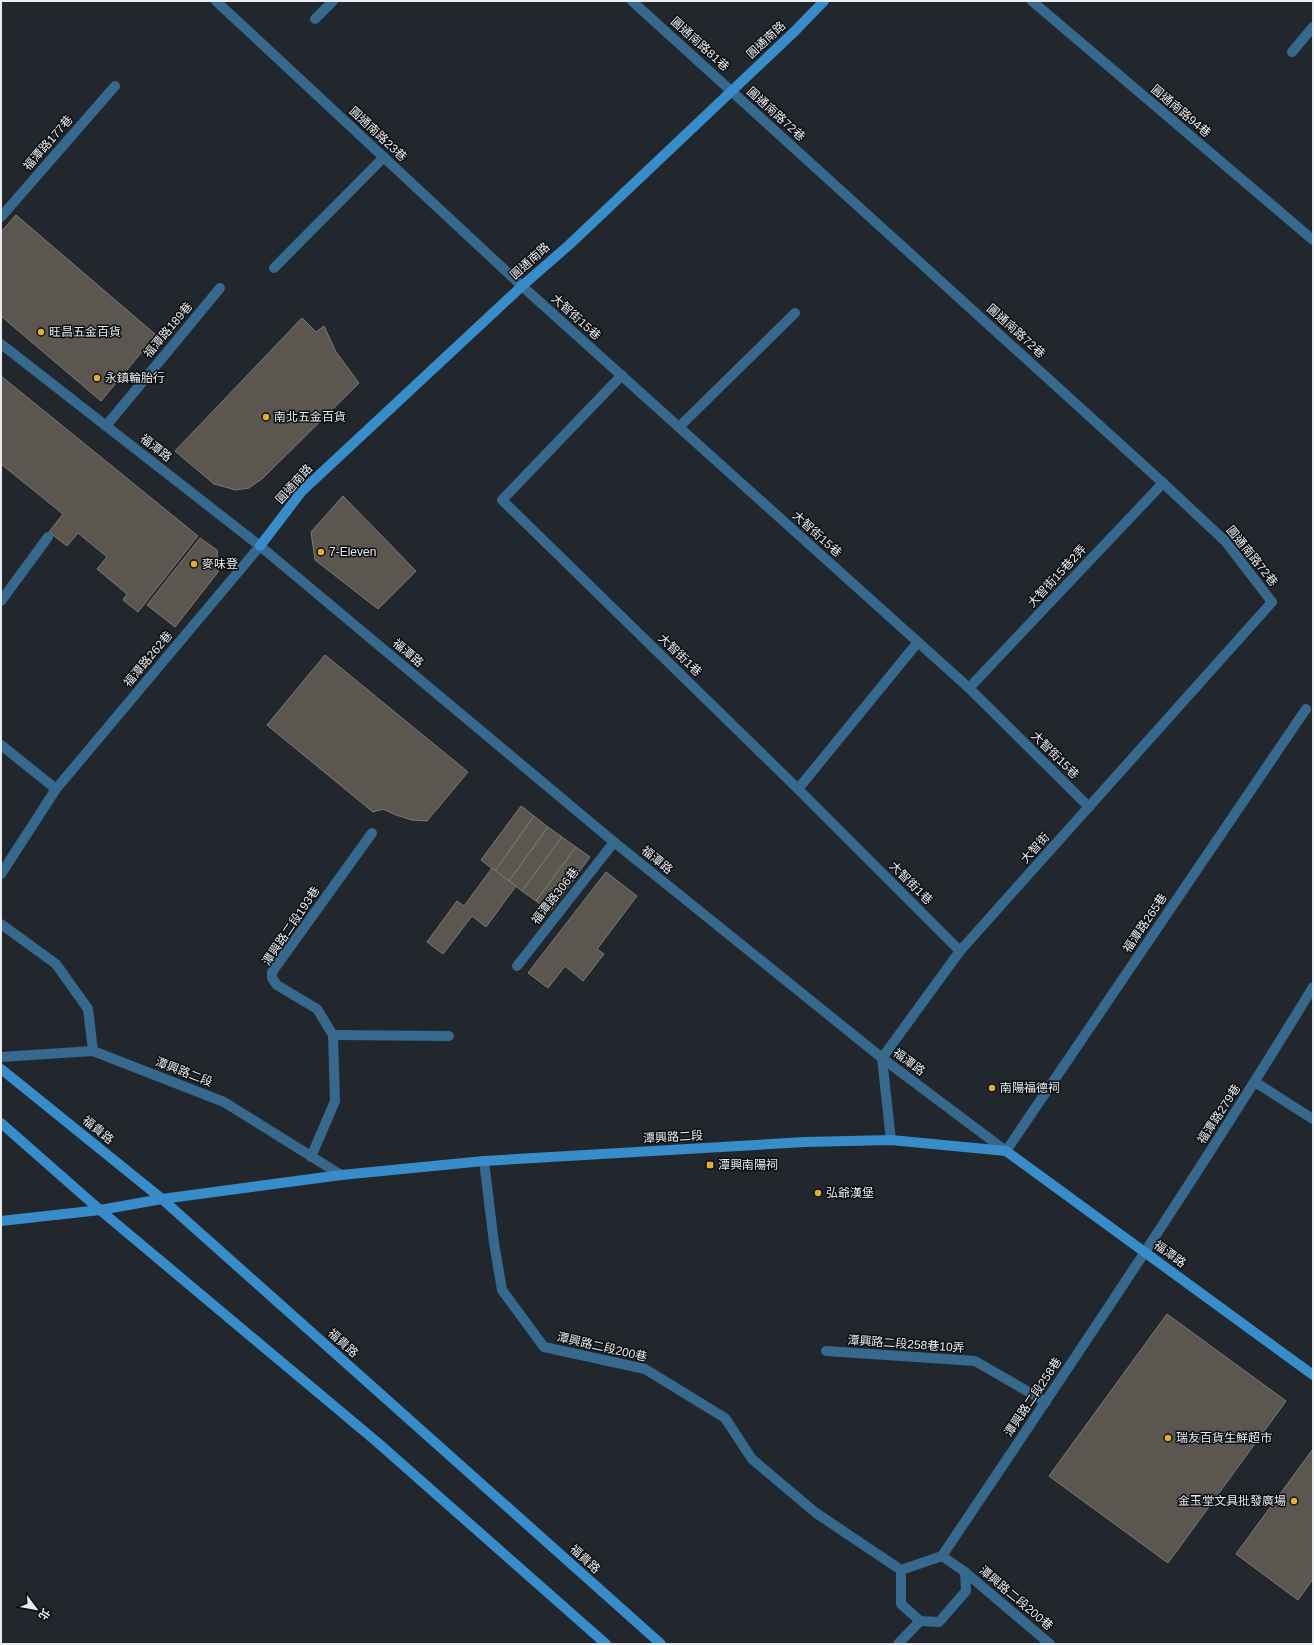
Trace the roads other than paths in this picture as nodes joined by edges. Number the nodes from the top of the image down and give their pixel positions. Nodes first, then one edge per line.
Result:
1 (216, 1) edge
2 (333, 1) edge
3 (632, 1) edge
4 (824, 1) edge
5 (1032, 1) edge
6 (315, 19) dead end
7 (1313, 27) edge
8 (1292, 52) dead end
9 (115, 86) dead end
10 (732, 90) junction
11 (384, 158) junction
12 (1, 217) edge
13 (1313, 240) edge
14 (274, 268) dead end
15 (522, 286) junction
16 (220, 288) dead end
17 (795, 313) dead end
18 (1, 344) edge
19 (622, 375) junction
20 (106, 426) junction
21 (679, 427) junction
22 (1163, 482) junction
23 (48, 537) dead end
24 (260, 546) junction
25 (1, 601) edge
26 (1272, 602) joint
27 (918, 642) junction
28 (969, 688) junction
29 (1306, 709) dead end
30 (1, 745) edge
31 (56, 789) junction
32 (798, 789) junction
33 (1089, 807) junction
34 (372, 833) dead end
35 (614, 842) junction
36 (1, 874) edge
37 (1, 924) edge
38 (960, 951) junction
39 (517, 966) dead end
40 (1313, 987) edge
41 (333, 1034) junction
42 (448, 1036) dead end
43 (92, 1050) junction
44 (1, 1057) edge
45 (882, 1058) junction
46 (1, 1069) edge
47 (1255, 1082) junction
48 (1313, 1119) edge
49 (1, 1123) edge
50 (891, 1140) junction
51 (1006, 1151) junction
52 (311, 1157) junction
53 (484, 1161) junction
54 (341, 1175) junction
55 (162, 1199) junction
56 (100, 1210) junction
57 (1, 1221) edge
58 (1145, 1252) junction
59 (826, 1351) dead end
60 (1313, 1375) edge
61 (1046, 1402) junction
62 (942, 1556) junction
63 (901, 1570) junction
64 (965, 1572) junction
65 (920, 1621) junction
66 (606, 1644) edge
67 (661, 1644) edge
68 (898, 1644) edge
69 (1050, 1644) edge

1 - 11 street, 圓通南路23巷
2 - 6 street
3 - 10 street, 圓通南路81巷
4 - 10 street, 圓通南路
5 - 13 street, 圓通南路94巷
7 - 8 street
9 - 12 street, 福潭路177巷
10 - 15 street, 圓通南路
10 - 22 street, 圓通南路72巷
11 - 14 street
11 - 15 street, 圓通南路23巷
15 - 19 street, 大智街15巷
15 - 24 street, 圓通南路
16 - 20 street, 福潭路189巷
17 - 21 street
18 - 20 street, 福潭路
19 - 21 street, 大智街15巷
19 - 32 street, 大智街1巷
20 - 24 street, 福潭路
21 - 27 street, 大智街15巷
22 - 26 street, 圓通南路72巷
22 - 28 street, 大智街15巷2弄
23 - 25 street
24 - 31 street, 福潭路262巷
24 - 35 street, 福潭路
26 - 33 street, 大智街
27 - 28 street, 大智街15巷
27 - 32 street
28 - 33 street, 大智街15巷
29 - 51 street, 福潭路265巷
30 - 31 street
31 - 36 street, 福潭路262巷
32 - 38 street, 大智街1巷
33 - 38 street, 大智街
34 - 41 street, 潭興路二段193巷
35 - 39 street, 福潭路306巷
35 - 45 street, 福潭路
37 - 43 street
38 - 45 street, 大智街
40 - 47 street, 福潭路279巷
41 - 42 street
41 - 52 street
43 - 44 street, 潭興路二段
43 - 52 street, 潭興路二段
45 - 50 street
45 - 51 street, 福潭路
46 - 55 street, 福貴路
47 - 48 street
47 - 58 street, 福潭路279巷
49 - 56 street
50 - 51 street, 潭興路二段
50 - 53 street, 潭興路二段
51 - 58 street, 福潭路
52 - 54 street, 潭興路二段
53 - 54 street, 潭興路二段
53 - 63 street, 潭興路二段200巷
54 - 55 street, 潭興路二段
55 - 56 street, 潭興路二段
55 - 67 street, 福貴路
56 - 57 street, 潭興路二段
56 - 66 street
58 - 60 street, 福潭路
58 - 61 street, 潭興路二段258巷
59 - 61 street, 潭興路二段258巷10弄
61 - 62 street, 潭興路二段258巷
62 - 63 street
62 - 64 street, 潭興路二段200巷
63 - 65 street
64 - 65 street, 潭興路二段200巷
64 - 69 street, 潭興路二段200巷
65 - 68 street

